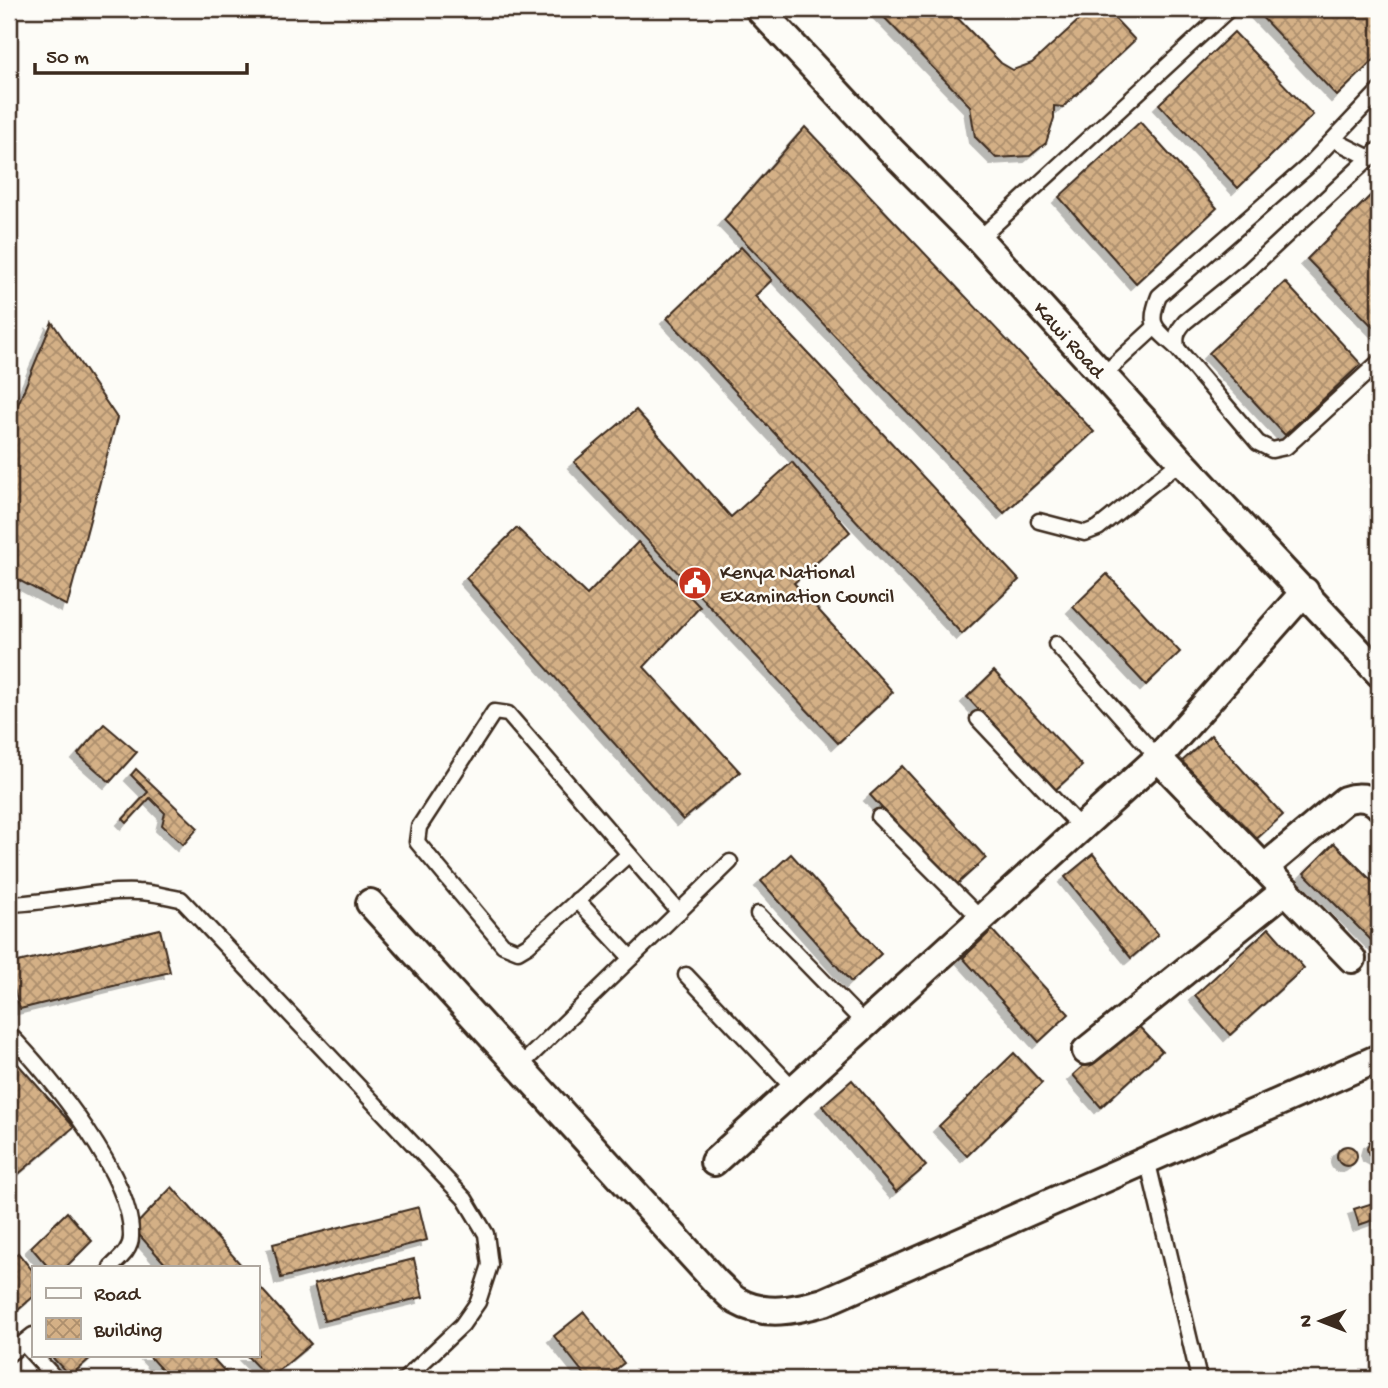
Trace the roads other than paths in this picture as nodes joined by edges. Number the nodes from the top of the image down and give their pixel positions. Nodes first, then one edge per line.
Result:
1 (759, 9) edge
2 (1228, 9) edge
3 (1379, 92) edge
4 (1334, 140) junction
5 (1374, 154) edge
6 (979, 239) junction
7 (1154, 328) junction
8 (1177, 348) junction
9 (1379, 362) edge
10 (1103, 375) junction
11 (1181, 461) junction
12 (1039, 521) dead end
13 (1305, 591) junction
14 (1056, 644) dead end
15 (1379, 671) edge
16 (978, 719) dead end
17 (1158, 758) junction
18 (1379, 806) edge
19 (879, 817) dead end
20 (1081, 828) junction
21 (629, 855) junction
22 (730, 862) dead end
23 (1264, 868) junction
24 (1286, 890) junction
25 (577, 900) junction
26 (370, 903) dead end
27 (9, 904) edge
28 (679, 912) junction
29 (758, 914) dead end
30 (981, 919) junction
31 (631, 958) junction
32 (1352, 959) dead end
33 (686, 975) dead end
34 (865, 1024) junction
35 (9, 1034) edge
36 (1086, 1051) dead end
37 (1379, 1058) edge
38 (519, 1067) junction
39 (794, 1089) junction
40 (1147, 1159) junction
41 (714, 1162) dead end
42 (112, 1266) edge
43 (28, 1339) edge
44 (9, 1354) edge
45 (39, 1356) edge
46 (55, 1379) edge
47 (405, 1379) edge
48 (1199, 1379) edge

1 - 6 street, Kawi Road
2 - 6 lane
3 - 4 lane
4 - 5 lane
4 - 7 lane
5 - 8 lane
6 - 10 street, Kawi Road
7 - 8 lane
7 - 10 lane
8 - 9 lane
10 - 11 street, Kawi Road
11 - 12 lane
11 - 13 street, Kawi Road
13 - 15 street, Kawi Road
13 - 17 street
14 - 17 lane
16 - 20 lane
17 - 20 street
17 - 23 street
18 - 23 street
19 - 30 lane
20 - 30 street
21 - 25 lane
21 - 25 lane
21 - 28 lane
22 - 28 lane
23 - 24 street
24 - 32 street
24 - 36 street
25 - 31 lane
26 - 38 street
27 - 47 lane
28 - 31 lane
29 - 34 lane
30 - 34 street
31 - 38 lane
33 - 39 lane
34 - 39 street
35 - 42 lane
37 - 40 street
38 - 40 street
39 - 41 street
40 - 48 lane
43 - 44 lane
45 - 46 lane

